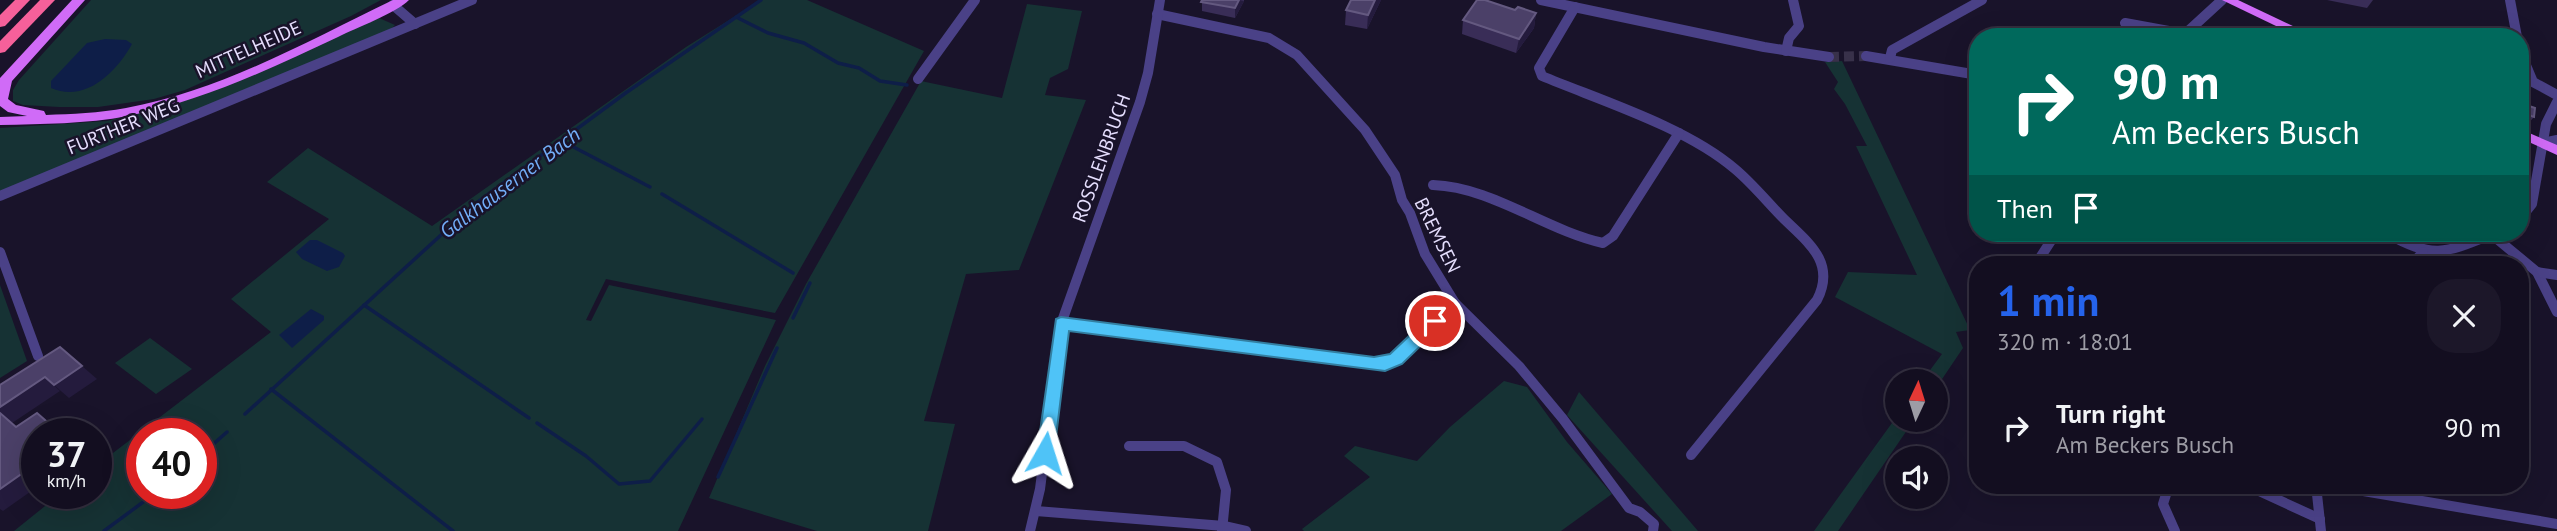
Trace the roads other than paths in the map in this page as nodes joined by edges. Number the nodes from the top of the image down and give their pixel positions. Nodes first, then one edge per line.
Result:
1 (23, 0) edge
2 (48, 0) edge
3 (79, 0) edge
4 (472, 0) edge
5 (975, 0) edge
6 (1160, 0) edge
7 (1541, 0) edge
8 (1793, 0) edge
9 (1982, 0) edge
10 (2222, 0) edge
11 (2228, 0) edge
12 (2510, 0) edge
13 (398, 2) edge
14 (1575, 7) junction
15 (1157, 14) junction
16 (0, 23) edge
17 (415, 23) junction
18 (2125, 23) dead end
19 (2152, 28) edge
20 (2192, 28) edge
21 (2290, 28) edge
22 (2515, 28) edge
23 (0, 49) edge
24 (1786, 51) junction
25 (1866, 56) tunnel mouth
26 (1829, 57) tunnel mouth
27 (1890, 58) junction
28 (2529, 72) edge
29 (1969, 73) edge
30 (918, 79) dead end
31 (3, 83) edge
32 (2557, 95) edge
33 (2557, 102) edge
34 (45, 114) junction
35 (102, 115) junction
36 (3, 120) edge
37 (1679, 132) junction
38 (2529, 137) edge
39 (2557, 140) edge
40 (2543, 143) junction
41 (2557, 150) edge
42 (1433, 185) dead end
43 (0, 196) edge
44 (2529, 208) edge
45 (2404, 242) edge
46 (2471, 242) edge
47 (2502, 242) edge
48 (0, 251) edge
49 (2423, 252) junction
50 (2419, 256) edge
51 (2518, 256) edge
52 (2529, 265) edge
53 (2537, 272) junction
54 (2557, 275) edge
55 (1454, 303) junction
56 (2557, 312) edge
57 (1061, 324) junction
58 (38, 356) dead end
59 (1129, 446) dead end
60 (1691, 455) dead end
61 (2166, 494) edge
62 (2263, 494) edge
63 (2317, 494) edge
64 (2381, 494) edge
65 (1037, 511) junction
66 (2557, 524) edge
67 (2320, 525) edge
68 (1222, 528) edge
69 (1030, 531) edge
70 (1246, 531) edge
71 (1653, 531) edge
72 (2175, 531) edge

1 - 16 highway
2 - 23 highway
3 - 31 main road
4 - 17 street, FURTHER WEG
5 - 30 street
6 - 15 street, ROSSLENBRUCH
7 - 14 street
8 - 24 street
9 - 27 street
10 - 20 street
11 - 21 main road
12 - 22 street
13 - 17 street
13 - 35 main road, MITTELHEIDE
14 - 24 street
14 - 37 street
15 - 55 street, BREMSEN
15 - 57 street, ROSSLENBRUCH
17 - 43 street, FURTHER WEG
18 - 19 street
24 - 26 street
25 - 27 street
27 - 29 street
28 - 32 street
31 - 34 main road
33 - 40 street
34 - 35 main road, MITTELHEIDE
34 - 36 main road, MITTELHEIDE
35 - 36 main road, MITTELHEIDE
37 - 42 street
37 - 60 street
38 - 40 main road
39 - 40 street
40 - 41 main road
40 - 44 street
45 - 49 street
46 - 49 street
47 - 51 street
48 - 58 street
49 - 50 street
52 - 53 street
53 - 54 street
53 - 56 street
55 - 57 street
55 - 71 street, BREMSEN
57 - 65 street, ROSSLENBRUCH
59 - 68 street
61 - 72 street
62 - 67 street
63 - 67 street
64 - 66 street
65 - 68 street
65 - 69 street, ROSSLENBRUCH
68 - 70 street

